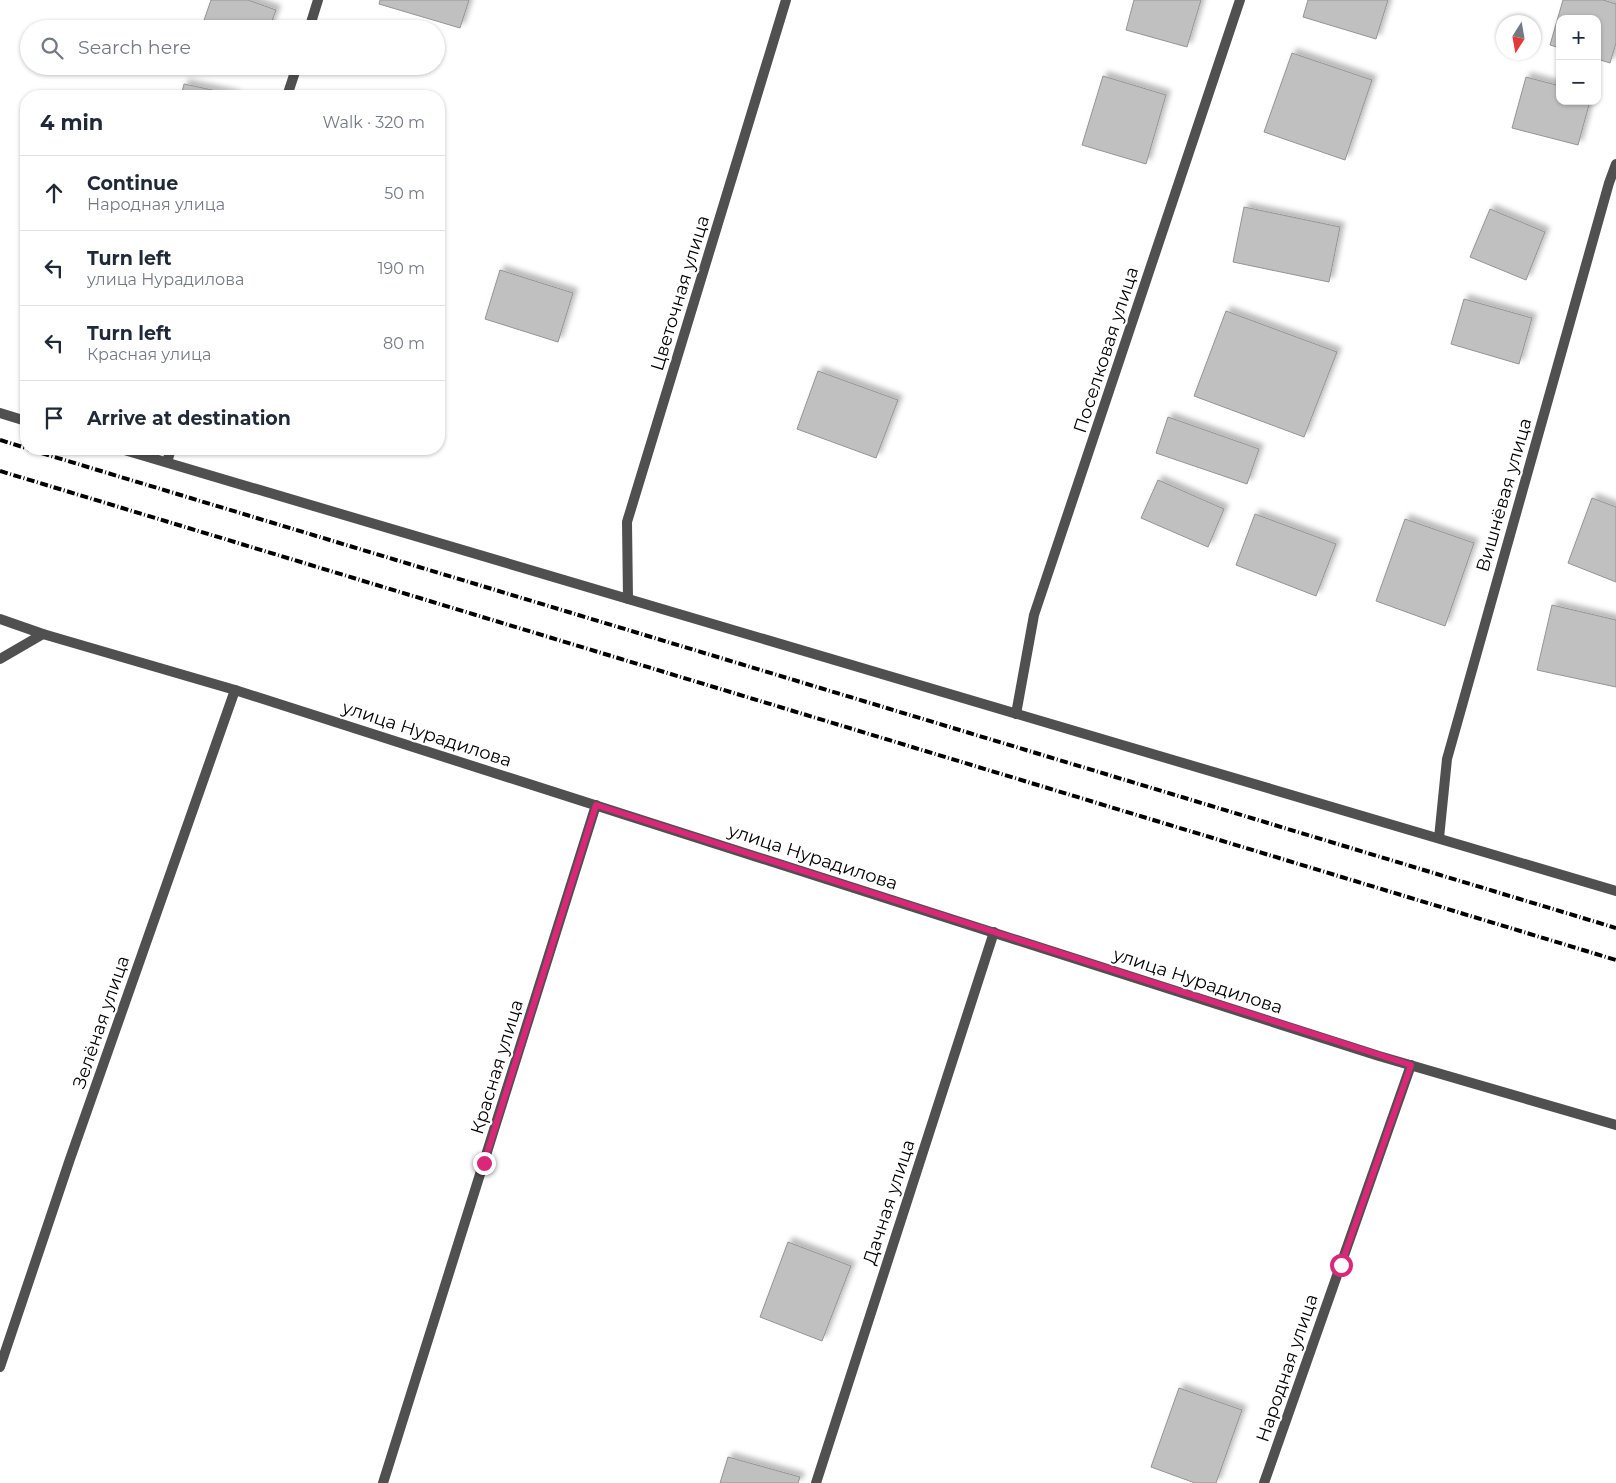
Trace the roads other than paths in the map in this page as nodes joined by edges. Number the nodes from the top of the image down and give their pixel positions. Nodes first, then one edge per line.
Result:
1 (318, 0) edge
2 (786, 0) edge
3 (1240, 0) edge
4 (312, 20) edge
5 (294, 75) edge
6 (289, 90) edge
7 (1616, 164) edge
8 (0, 413) edge
9 (20, 419) edge
10 (142, 455) edge
11 (169, 455) edge
12 (167, 462) junction
13 (628, 599) junction
14 (0, 619) edge
15 (43, 634) junction
16 (0, 659) edge
17 (235, 690) junction
18 (1016, 714) junction
19 (596, 805) junction
20 (1439, 838) junction
21 (1616, 891) edge
22 (994, 932) junction
23 (1411, 1065) junction
24 (1616, 1125) edge
25 (0, 1367) edge
26 (383, 1483) edge
27 (816, 1483) edge
28 (1264, 1483) edge

1 - 4 street
2 - 13 street, Цветочная улица
3 - 18 street, Поселковая улица
5 - 6 street
7 - 20 street, Вишнёвая улица
8 - 9 street
10 - 12 street
11 - 12 street
12 - 13 street
13 - 18 street
14 - 15 street, улица Нурадилова
15 - 16 street
15 - 17 street, улица Нурадилова
17 - 19 street, улица Нурадилова
17 - 25 street, Зелёная улица
18 - 20 street
19 - 22 street, улица Нурадилова
19 - 26 street, Красная улица
20 - 21 street
22 - 23 street, улица Нурадилова
22 - 27 street, Дачная улица
23 - 24 street, улица Нурадилова
23 - 28 street, Народная улица

